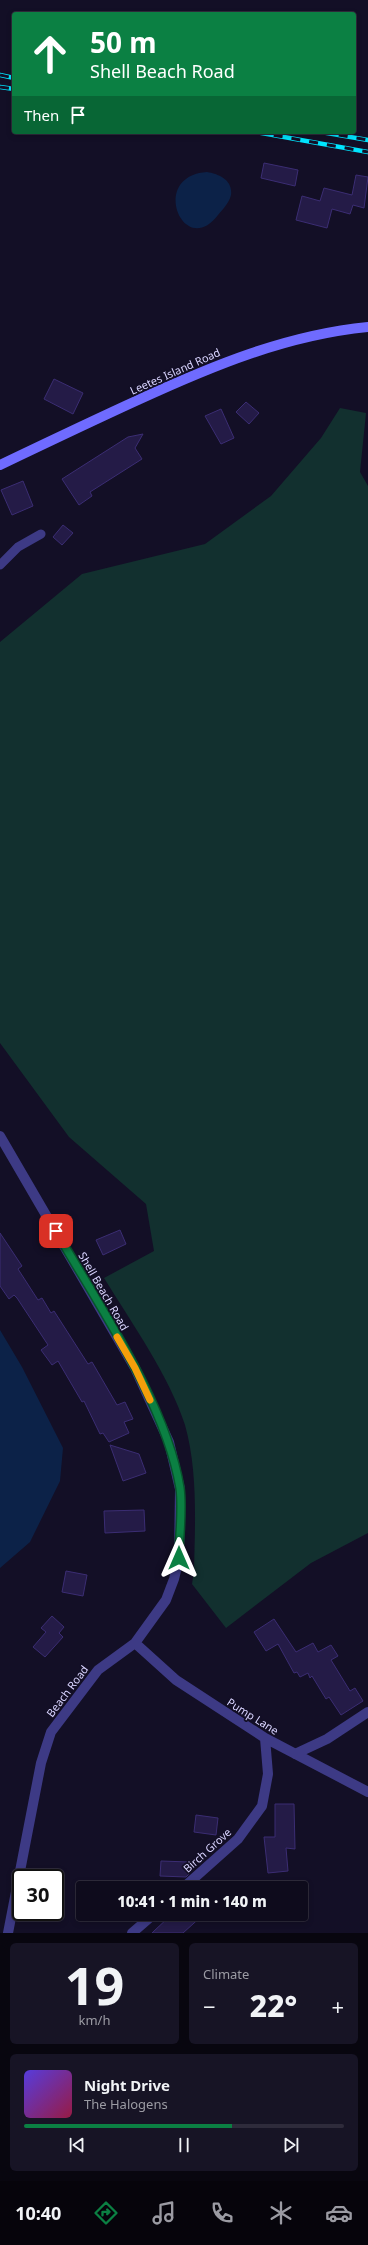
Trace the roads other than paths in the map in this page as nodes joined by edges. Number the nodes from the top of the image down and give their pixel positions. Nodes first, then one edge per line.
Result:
1 (368, 327) edge
2 (0, 465) edge
3 (40, 534) dead end
4 (0, 565) edge
5 (0, 1136) edge
6 (169, 1442) joint
7 (135, 1644) junction
8 (368, 1712) edge
9 (265, 1738) junction
10 (295, 1754) junction
11 (368, 1792) edge
12 (191, 1881) edge
13 (146, 1921) edge
14 (8, 1933) edge
15 (132, 1933) edge

1 - 2 main road, Leetes Island Road
3 - 4 lane
5 - 6 street, Shell Beach Road
6 - 7 street, Beach Road
7 - 9 street, Pump Lane
7 - 14 street, Beach Road
8 - 10 street
9 - 10 street, Pump Lane
9 - 12 street, Birch Grove
10 - 11 street, Pump Lane
13 - 15 street

